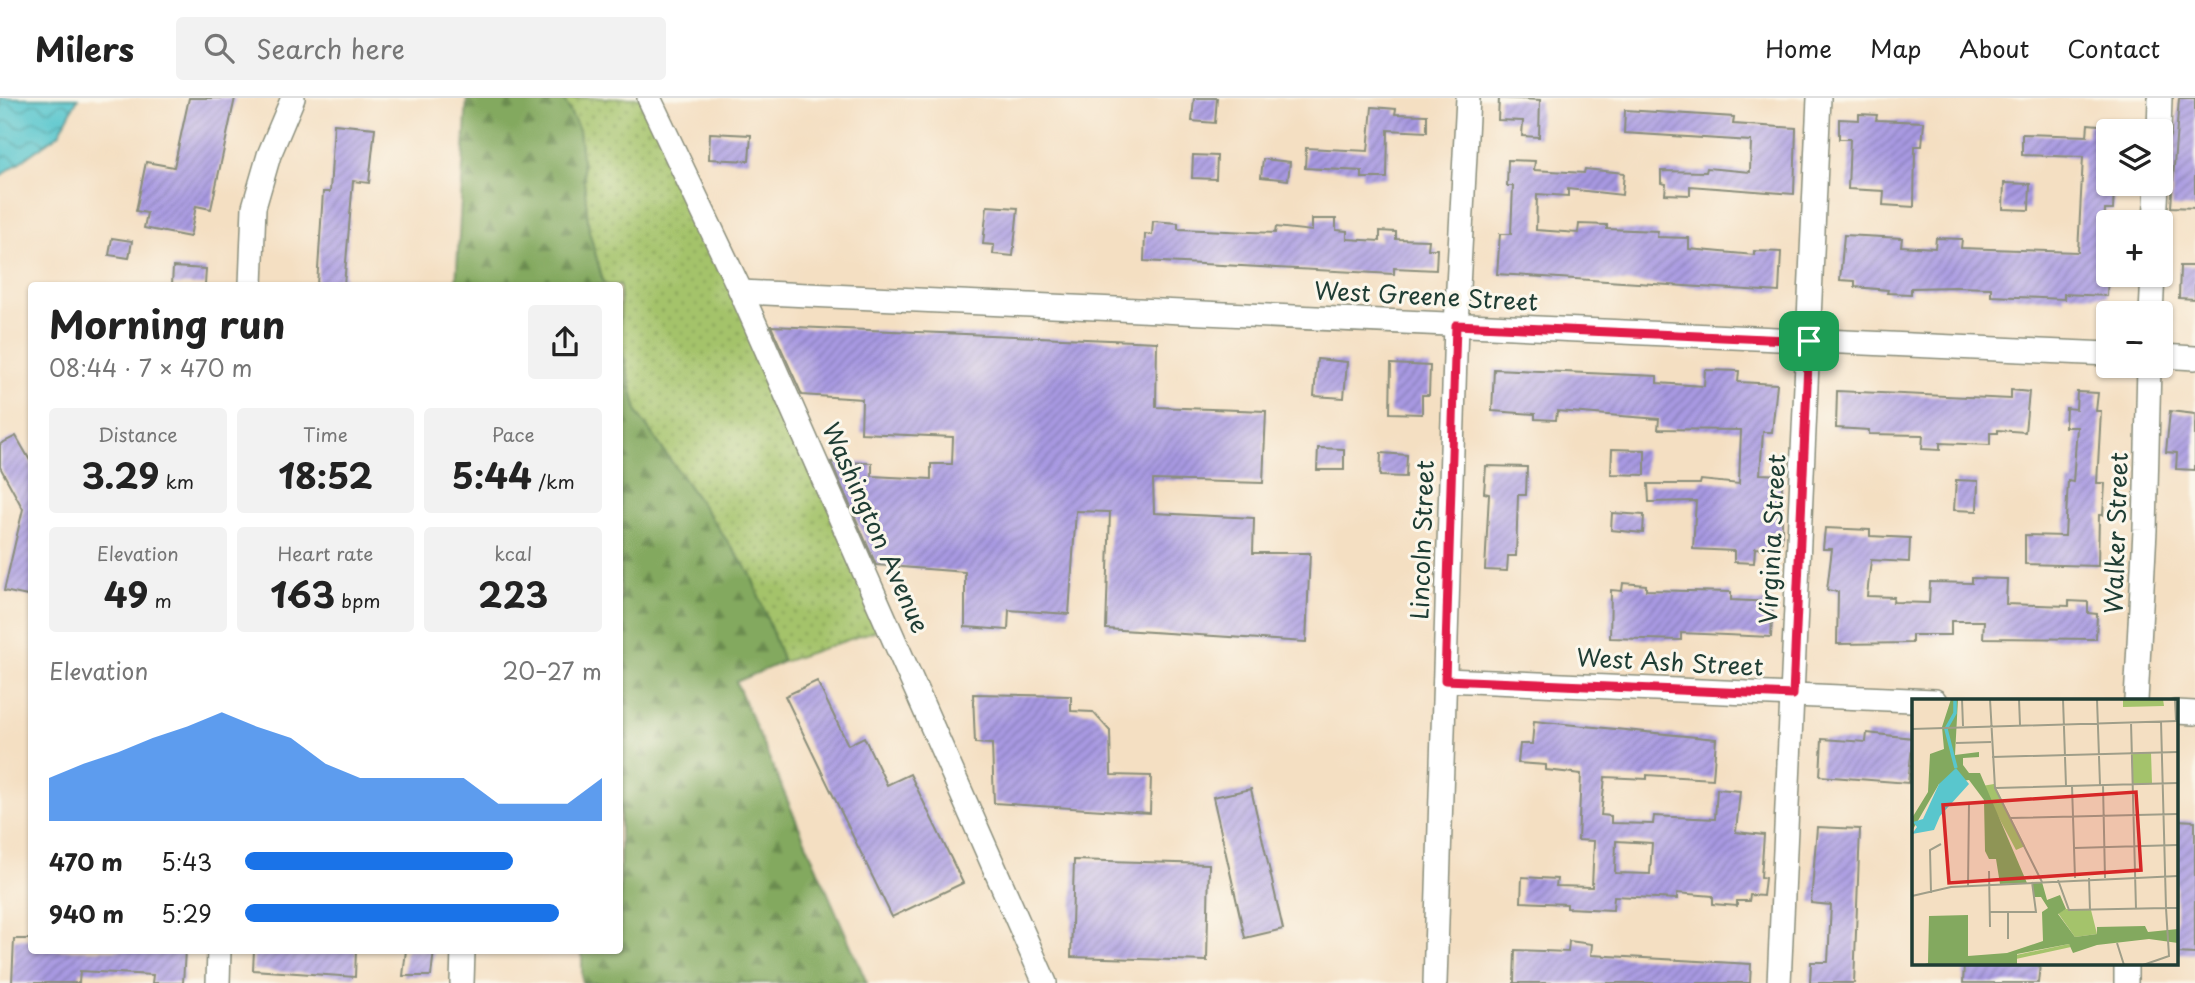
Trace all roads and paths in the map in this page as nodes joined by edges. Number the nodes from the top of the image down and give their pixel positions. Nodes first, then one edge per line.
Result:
1 (293, 98) edge
2 (649, 98) edge
3 (1468, 98) edge
4 (1819, 98) edge
5 (2160, 98) edge
6 (2159, 119) edge
7 (251, 282) edge
8 (741, 292) junction
9 (1456, 325) junction
10 (1809, 341) junction
11 (2096, 353) edge
12 (2173, 357) edge
13 (2195, 358) edge
14 (2149, 378) edge
15 (1445, 680) junction
16 (1793, 695) junction
17 (2136, 699) edge
18 (1912, 700) edge
19 (219, 954) edge
20 (463, 954) edge
21 (2126, 965) edge
22 (218, 983) edge
23 (462, 983) edge
24 (1045, 983) edge
25 (1435, 983) edge
26 (1779, 983) edge
27 (2126, 983) edge

1 - 7 street
2 - 8 street, Washington Avenue
3 - 9 street, Lincoln Street
4 - 10 street, Virginia Street
5 - 6 street
8 - 9 street, West Greene Street
8 - 24 street, Washington Avenue
9 - 10 street, West Greene Street
9 - 15 street, Lincoln Street
10 - 11 street, West Greene Street
10 - 16 street, Virginia Street
12 - 13 street
14 - 17 street, Walker Street
15 - 16 street, West Ash Street
15 - 25 street, Lincoln Street
16 - 18 street, West Ash Street
16 - 26 street, Virginia Street
19 - 22 street
20 - 23 street
21 - 27 street

